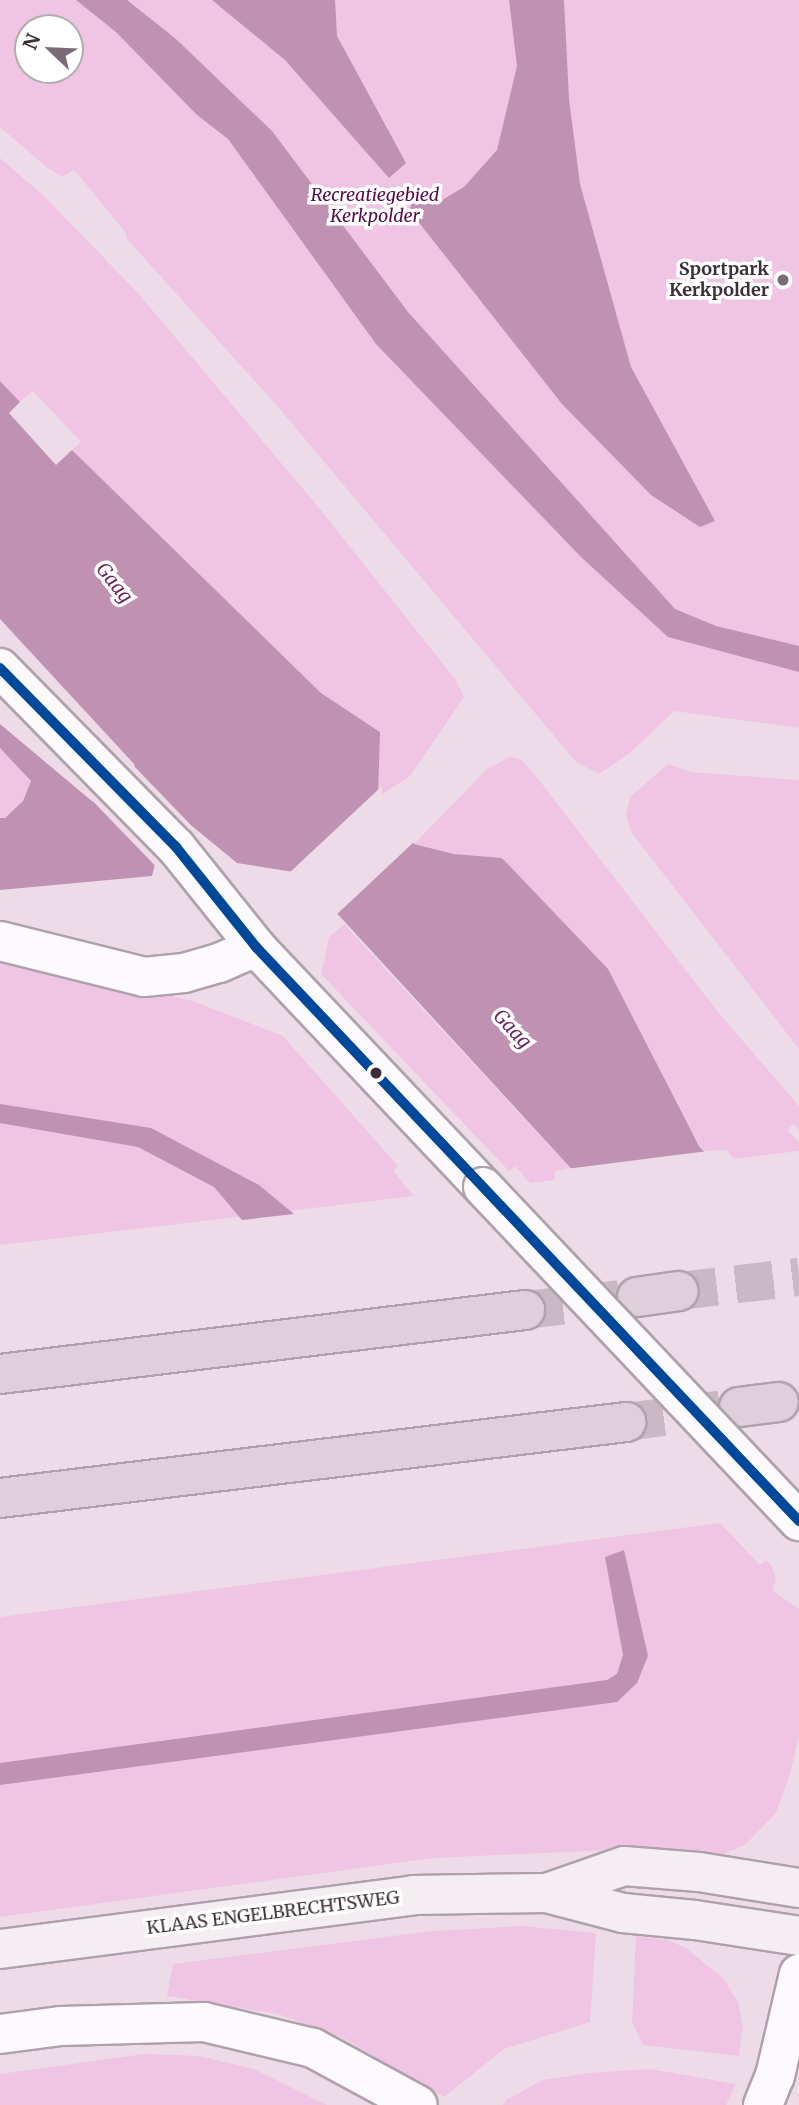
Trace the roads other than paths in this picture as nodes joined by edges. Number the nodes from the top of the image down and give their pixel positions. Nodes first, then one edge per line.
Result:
1 (0, 668) edge
2 (0, 942) edge
3 (256, 947) junction
4 (679, 1291) tunnel mouth
5 (637, 1297) tunnel mouth
6 (525, 1310) tunnel mouth
7 (0, 1374) edge
8 (779, 1402) dead end
9 (739, 1407) tunnel mouth
10 (626, 1422) tunnel mouth
11 (0, 1498) edge
12 (799, 1521) edge
13 (799, 1888) edge
14 (547, 1893) junction
15 (799, 1936) edge
16 (0, 1949) edge
17 (799, 1974) edge
18 (0, 2034) edge
19 (418, 2105) edge
20 (763, 2105) edge

1 - 3 street
2 - 3 street
3 - 12 street, bridge
4 - 5 highway
6 - 7 highway
8 - 9 highway
10 - 11 highway
13 - 14 main road, KLAAS ENGELBRECHTSWEG
14 - 15 main road, KLAAS ENGELBRECHTSWEG
14 - 16 main road, KLAAS ENGELBRECHTSWEG
17 - 20 street
18 - 19 street

